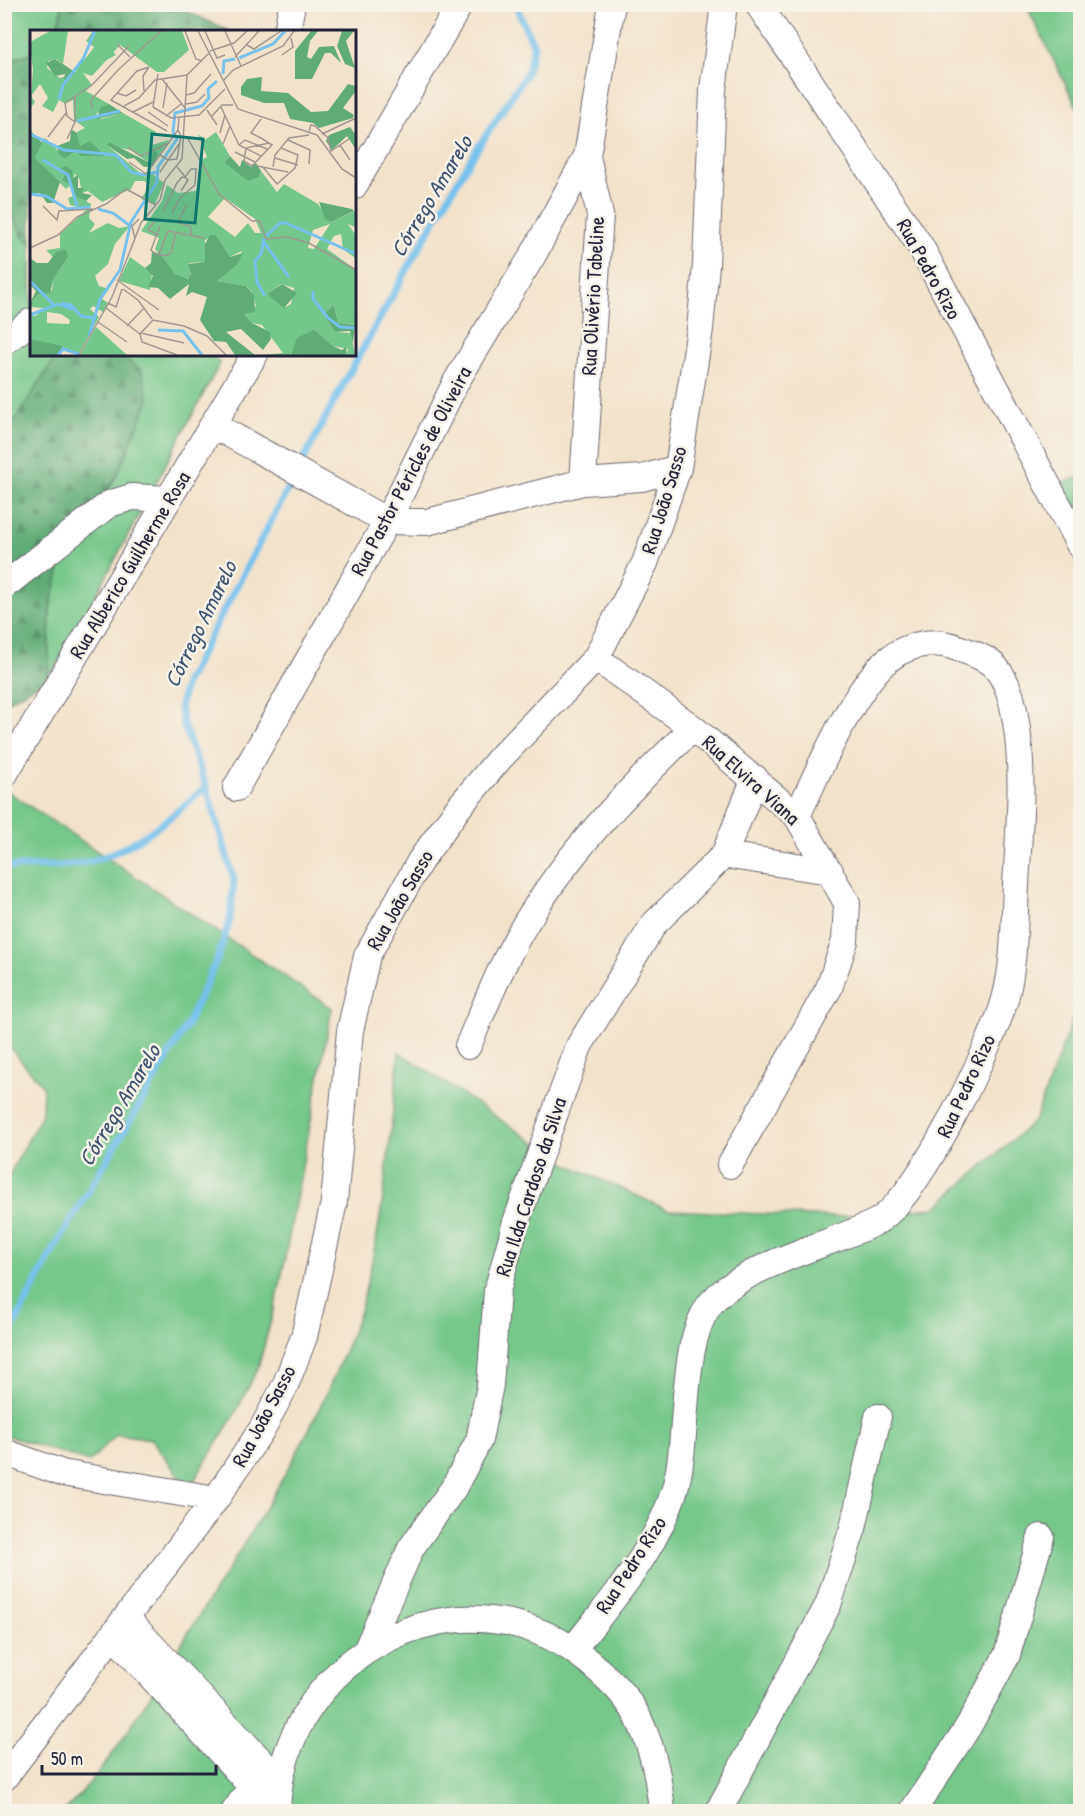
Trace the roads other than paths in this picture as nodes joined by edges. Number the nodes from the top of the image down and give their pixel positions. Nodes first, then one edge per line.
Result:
1 (292, 4) edge
2 (460, 4) edge
3 (612, 4) edge
4 (724, 4) edge
5 (758, 4) edge
6 (287, 30) edge
7 (364, 149) edge
8 (588, 156) junction
9 (356, 179) edge
10 (30, 322) edge
11 (4, 342) edge
12 (254, 356) edge
13 (213, 424) junction
14 (678, 468) junction
15 (583, 482) junction
16 (169, 499) junction
17 (387, 521) junction
18 (1080, 546) edge
19 (4, 586) edge
20 (596, 658) junction
21 (693, 728) junction
22 (4, 775) edge
23 (755, 778) junction
24 (236, 788) dead end
25 (797, 816) junction
26 (724, 855) junction
27 (830, 871) junction
28 (468, 1047) dead end
29 (730, 1165) dead end
30 (878, 1417) dead end
31 (4, 1452) edge
32 (216, 1500) junction
33 (1041, 1538) dead end
34 (121, 1628) junction
35 (366, 1649) junction
36 (573, 1649) junction
37 (4, 1778) edge
38 (266, 1778) junction
39 (234, 1812) edge
40 (276, 1812) edge
41 (662, 1812) edge
42 (718, 1812) edge
43 (912, 1812) edge

1 - 6 street
2 - 7 street
3 - 8 street, Rua Olivério Tabeline
4 - 14 street, Rua João Sasso
5 - 18 street, Rua Pedro Rizo
7 - 9 street
8 - 15 street, Rua Olivério Tabeline
8 - 17 street, Rua Pastor Péricles de Oliveira
10 - 11 street
12 - 13 street, Rua Alberico Guilherme Rosa
13 - 16 street, Rua Alberico Guilherme Rosa
13 - 17 street
14 - 15 street
14 - 20 street, Rua João Sasso
15 - 17 street
16 - 19 street
16 - 22 street, Rua Alberico Guilherme Rosa
17 - 24 street, Rua Pastor Péricles de Oliveira
20 - 21 street, Rua Elvira Viana
20 - 32 street, Rua João Sasso
21 - 23 street, Rua Elvira Viana
21 - 28 street
23 - 25 street, Rua Elvira Viana
23 - 26 street
25 - 27 street, Rua Elvira Viana
25 - 36 street, Rua Pedro Rizo
26 - 27 street
26 - 35 street, Rua Ilda Cardoso da Silva
27 - 29 street, Rua Elvira Viana
30 - 42 street
31 - 32 street
32 - 34 street, Rua João Sasso
33 - 43 street
34 - 37 street, Rua João Sasso
34 - 38 street
35 - 36 street
35 - 38 street
36 - 41 street
38 - 39 street
38 - 40 street

